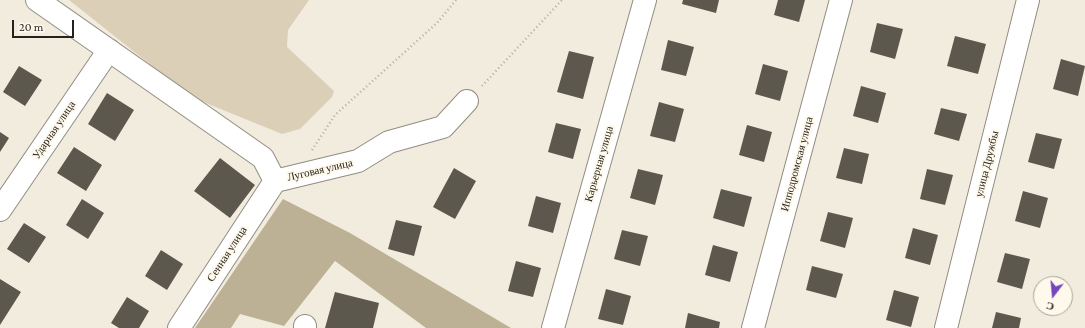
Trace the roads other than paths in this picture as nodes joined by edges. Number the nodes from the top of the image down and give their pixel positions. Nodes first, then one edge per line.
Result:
1 (37, 0) edge
2 (645, 0) edge
3 (841, 0) edge
4 (1028, 0) edge
5 (109, 50) junction
6 (467, 101) road end
7 (285, 178) junction
8 (0, 210) edge
9 (179, 328) edge
10 (553, 328) edge
11 (753, 328) edge
12 (946, 328) edge

1 - 5 street
2 - 10 street, Карьерная улица
3 - 11 street, Ипподромская улица
4 - 12 street, улица Дружбы
5 - 7 street
5 - 8 street, Ударная улица
6 - 7 street, Луговая улица
7 - 9 street, Сенная улица

